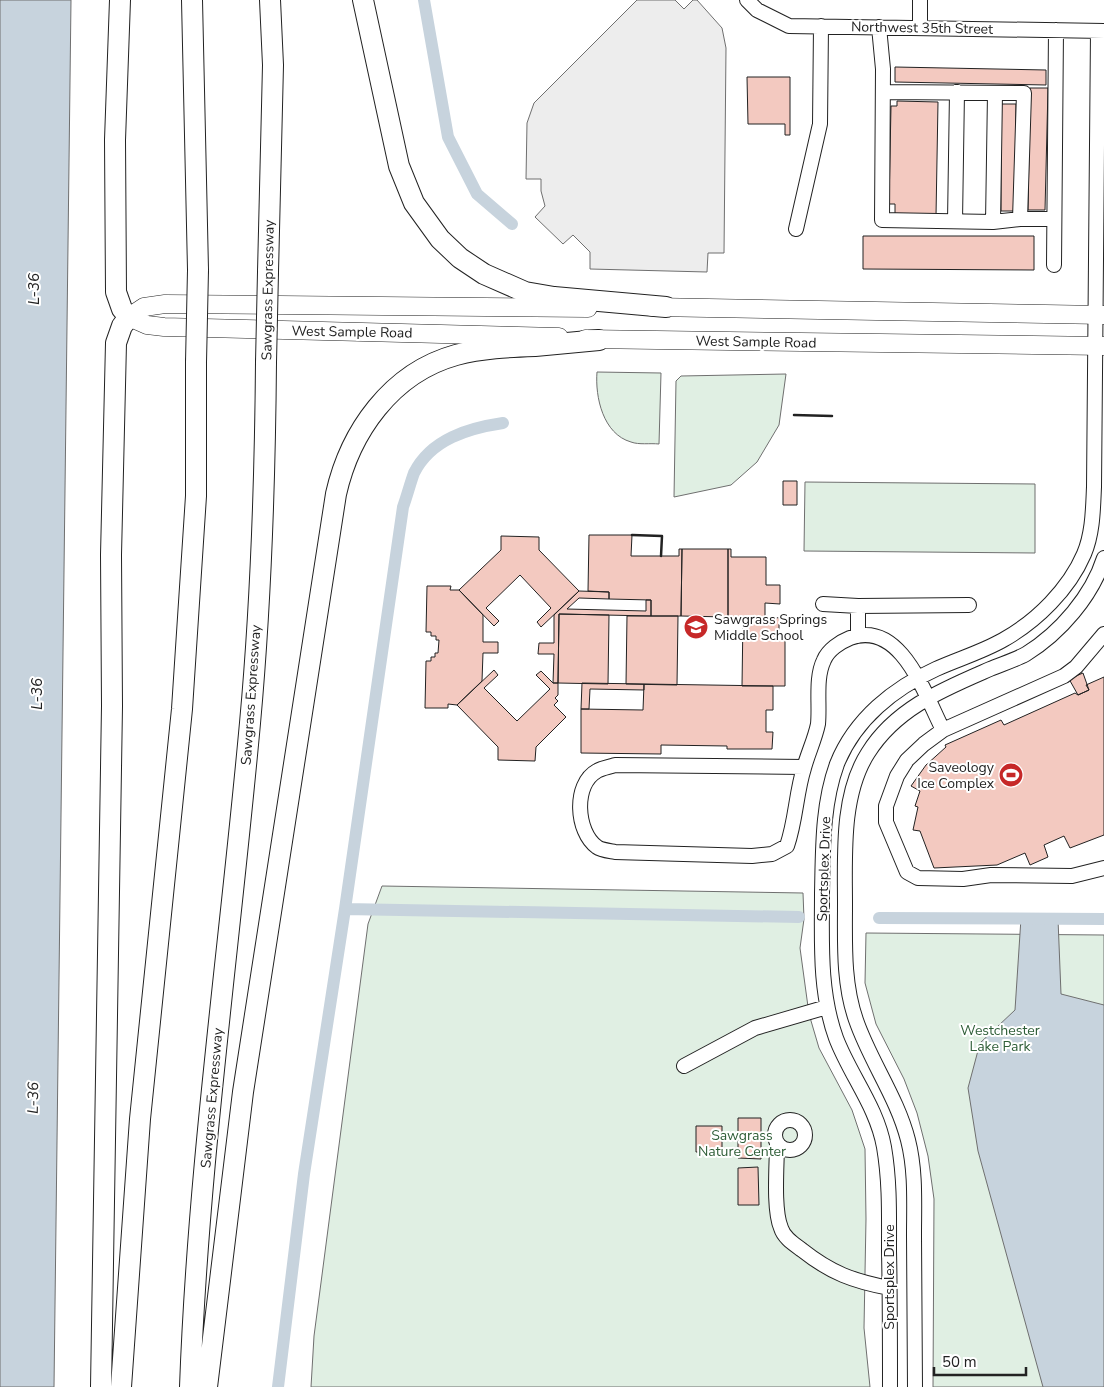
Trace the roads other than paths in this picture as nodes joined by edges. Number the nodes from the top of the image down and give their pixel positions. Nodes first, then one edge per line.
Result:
1 (120, 0) edge
2 (192, 0) edge
3 (270, 0) edge
4 (363, 0) edge
5 (746, 0) edge
6 (920, 0) edge
7 (821, 26) junction
8 (878, 27) junction
9 (920, 28) junction
10 (1056, 30) junction
11 (1101, 31) edge
12 (883, 92) junction
13 (958, 92) junction
14 (995, 93) junction
15 (1020, 219) junction
16 (1054, 219) junction
17 (955, 221) junction
18 (993, 222) junction
19 (796, 229) dead end
20 (1054, 265) dead end
21 (666, 307) junction
22 (1100, 315) edge
23 (129, 317) junction
24 (599, 340) junction
25 (1100, 346) edge
26 (1084, 554) junction
27 (1103, 562) edge
28 (823, 604) dead end
29 (969, 605) dead end
30 (858, 606) junction
31 (1104, 634) edge
32 (858, 636) junction
33 (917, 678) junction
34 (928, 698) junction
35 (943, 730) junction
36 (837, 765) junction
37 (804, 767) junction
38 (859, 771) junction
39 (1104, 868) edge
40 (850, 995) junction
41 (827, 1002) junction
42 (684, 1066) dead end
43 (778, 1143) dead end
44 (890, 1288) junction
45 (101, 1387) edge
46 (121, 1387) edge
47 (190, 1387) edge
48 (207, 1387) edge
49 (890, 1387) edge
50 (915, 1387) edge

1 - 23 highway
2 - 46 highway, bridge
3 - 47 highway, Sawgrass Expressway, bridge
4 - 21 highway
5 - 7 street, Northwest 35th Street
6 - 9 street
7 - 8 street, Northwest 35th Street
7 - 19 street
8 - 9 street, Northwest 35th Street
8 - 12 street
9 - 10 street, Northwest 35th Street
10 - 11 street, Northwest 35th Street
10 - 16 street
11 - 22 street, Sportsplex Drive
12 - 13 street
12 - 17 street
13 - 14 street
13 - 17 street
14 - 15 street
14 - 18 street
15 - 16 street
15 - 18 street
16 - 20 street
17 - 18 street
21 - 22 main road, West Sample Road
21 - 23 main road, West Sample Road
22 - 25 street, Sportsplex Drive
23 - 24 main road, West Sample Road
23 - 45 highway
24 - 25 main road, West Sample Road
24 - 48 highway
25 - 26 street, Sportsplex Drive
26 - 27 street
26 - 33 street, Sportsplex Drive
27 - 34 street, Sportsplex Drive
28 - 30 street
29 - 30 street
30 - 32 street
31 - 35 street
32 - 33 street
32 - 37 street
33 - 34 street
33 - 36 street, Sportsplex Drive
34 - 35 street
34 - 38 street, Sportsplex Drive
35 - 39 street
36 - 38 street
36 - 41 street, Sportsplex Drive
37 - 37 street
38 - 40 street, Sportsplex Drive
40 - 41 street
40 - 50 street, Sportsplex Drive
41 - 42 street
41 - 44 street, Sportsplex Drive
43 - 44 street
44 - 49 street, Sportsplex Drive

